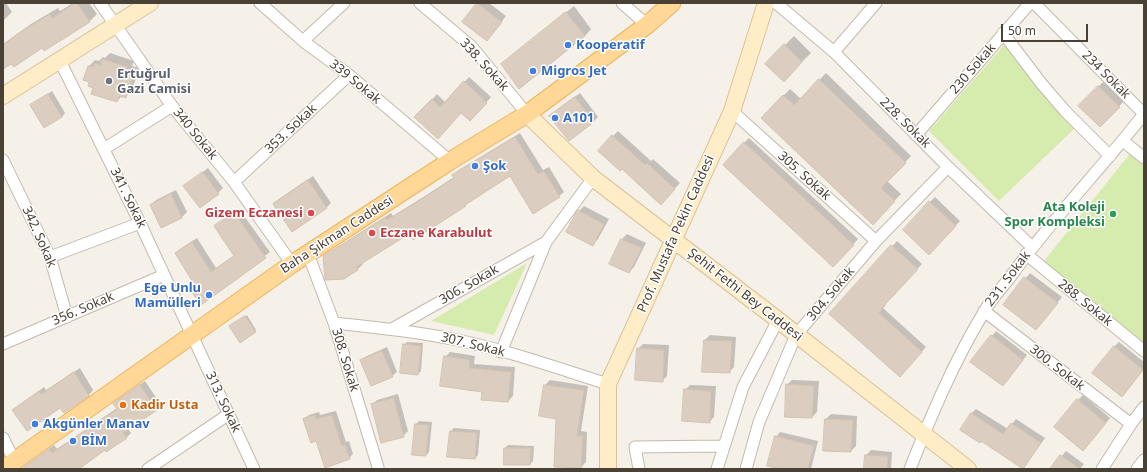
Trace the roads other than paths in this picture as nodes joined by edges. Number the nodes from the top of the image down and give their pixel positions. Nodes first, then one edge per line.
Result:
1 (100, 3) edge
2 (150, 3) edge
3 (260, 3) edge
4 (344, 3) edge
5 (420, 3) edge
6 (622, 3) edge
7 (672, 3) edge
8 (766, 3) edge
9 (776, 3) edge
10 (876, 3) edge
11 (1030, 3) edge
12 (1034, 3) edge
13 (114, 25) junction
14 (647, 25) junction
15 (1003, 33) junction
16 (304, 41) junction
17 (834, 52) junction
18 (60, 61) junction
19 (348, 75) junction
20 (3, 96) edge
21 (172, 106) junction
22 (732, 111) junction
23 (527, 114) junction
24 (1144, 114) edge
25 (916, 135) junction
26 (1123, 141) junction
27 (104, 149) junction
28 (1110, 156) junction
29 (1144, 158) edge
30 (3, 160) edge
31 (450, 161) junction
32 (948, 167) junction
33 (593, 178) junction
34 (234, 182) junction
35 (140, 223) junction
36 (673, 239) junction
37 (876, 241) junction
38 (546, 242) junction
39 (1029, 251) junction
40 (308, 254) junction
41 (50, 257) junction
42 (292, 264) junction
43 (164, 275) junction
44 (984, 312) junction
45 (67, 317) junction
46 (778, 320) junction
47 (334, 323) junction
48 (392, 329) junction
49 (796, 335) junction
50 (192, 336) junction
51 (3, 344) edge
52 (1144, 351) edge
53 (501, 352) junction
54 (608, 384) junction
55 (1144, 407) edge
56 (229, 414) junction
57 (1131, 424) junction
58 (924, 434) junction
59 (3, 438) edge
60 (724, 446) junction
61 (1144, 460) edge
62 (9, 465) edge
63 (378, 468) edge
64 (148, 469) edge
65 (254, 469) edge
66 (608, 469) edge
67 (639, 469) edge
68 (717, 469) edge
69 (746, 469) edge
70 (910, 469) edge
71 (968, 469) edge
72 (1102, 469) edge
73 (1137, 469) edge

1 - 13 street, 340 Sokak
2 - 13 street
3 - 16 street, 339 Sokak
4 - 16 street
5 - 23 street, 338. Sokak
6 - 14 street
7 - 14 main road, Baha Şıkman Caddesi
8 - 22 street, Prof. Mustafa Pekin Caddesi
9 - 17 street, 228. Sokak
10 - 17 street
11 - 15 street, 230 Sokak
12 - 24 street, 234 Sokak
13 - 18 street
13 - 21 street, 340 Sokak
14 - 23 main road, Baha Şıkman Caddesi
15 - 25 street, 230 Sokak
15 - 28 street
16 - 19 street, 339 Sokak
17 - 25 street, 228. Sokak
18 - 20 street
18 - 27 street, 341. Sokak
19 - 31 street, 339 Sokak
19 - 34 street, 353. Sokak
21 - 27 street
21 - 34 street, 340 Sokak
22 - 36 street, Prof. Mustafa Pekin Caddesi
22 - 37 street, 305. Sokak
23 - 31 main road, Baha Şıkman Caddesi
23 - 33 street, Şehit Fethi Bey Caddesi
24 - 26 street, 231. Sokak
25 - 32 street, 228. Sokak
26 - 28 street, 231. Sokak
26 - 29 street
27 - 35 street, 341. Sokak
28 - 39 street, 231. Sokak
30 - 41 street, 342. Sokak
31 - 40 main road, Baha Şıkman Caddesi
32 - 37 street, 304. Sokak
32 - 39 street, 228. Sokak
33 - 36 street, Şehit Fethi Bey Caddesi
33 - 38 street
34 - 42 street, 340 Sokak
35 - 41 street
35 - 43 street, 341. Sokak
36 - 46 street, Şehit Fethi Bey Caddesi
36 - 54 street, Prof. Mustafa Pekin Caddesi
37 - 49 street, 304. Sokak
38 - 48 street, 306. Sokak
38 - 53 street
39 - 44 street, 231. Sokak
39 - 52 street, 288. Sokak
40 - 42 main road, Baha Şıkman Caddesi
40 - 47 street, 308. Sokak
41 - 45 street, 342. Sokak
42 - 50 main road, Baha Şıkman Caddesi
43 - 45 street, 356. Sokak
43 - 50 street, 341. Sokak
44 - 57 street, 300. Sokak
44 - 58 street, 231. Sokak
45 - 51 street, 356. Sokak
46 - 49 street, Şehit Fethi Bey Caddesi
46 - 60 street
47 - 48 street, 307. Sokak
47 - 63 street, 308. Sokak
48 - 53 street, 307. Sokak
49 - 58 street, Şehit Fethi Bey Caddesi
49 - 69 street, 304. Sokak
50 - 56 street, 313. Sokak
50 - 62 main road, Baha Şıkman Caddesi
53 - 54 street, 307. Sokak
54 - 66 street, Prof. Mustafa Pekin Caddesi
55 - 57 street
56 - 64 street
56 - 65 street, 313. Sokak
57 - 72 street
58 - 70 street, 231. Sokak
58 - 71 street, Şehit Fethi Bey Caddesi
59 - 62 street
60 - 67 street
60 - 68 street
61 - 73 street

